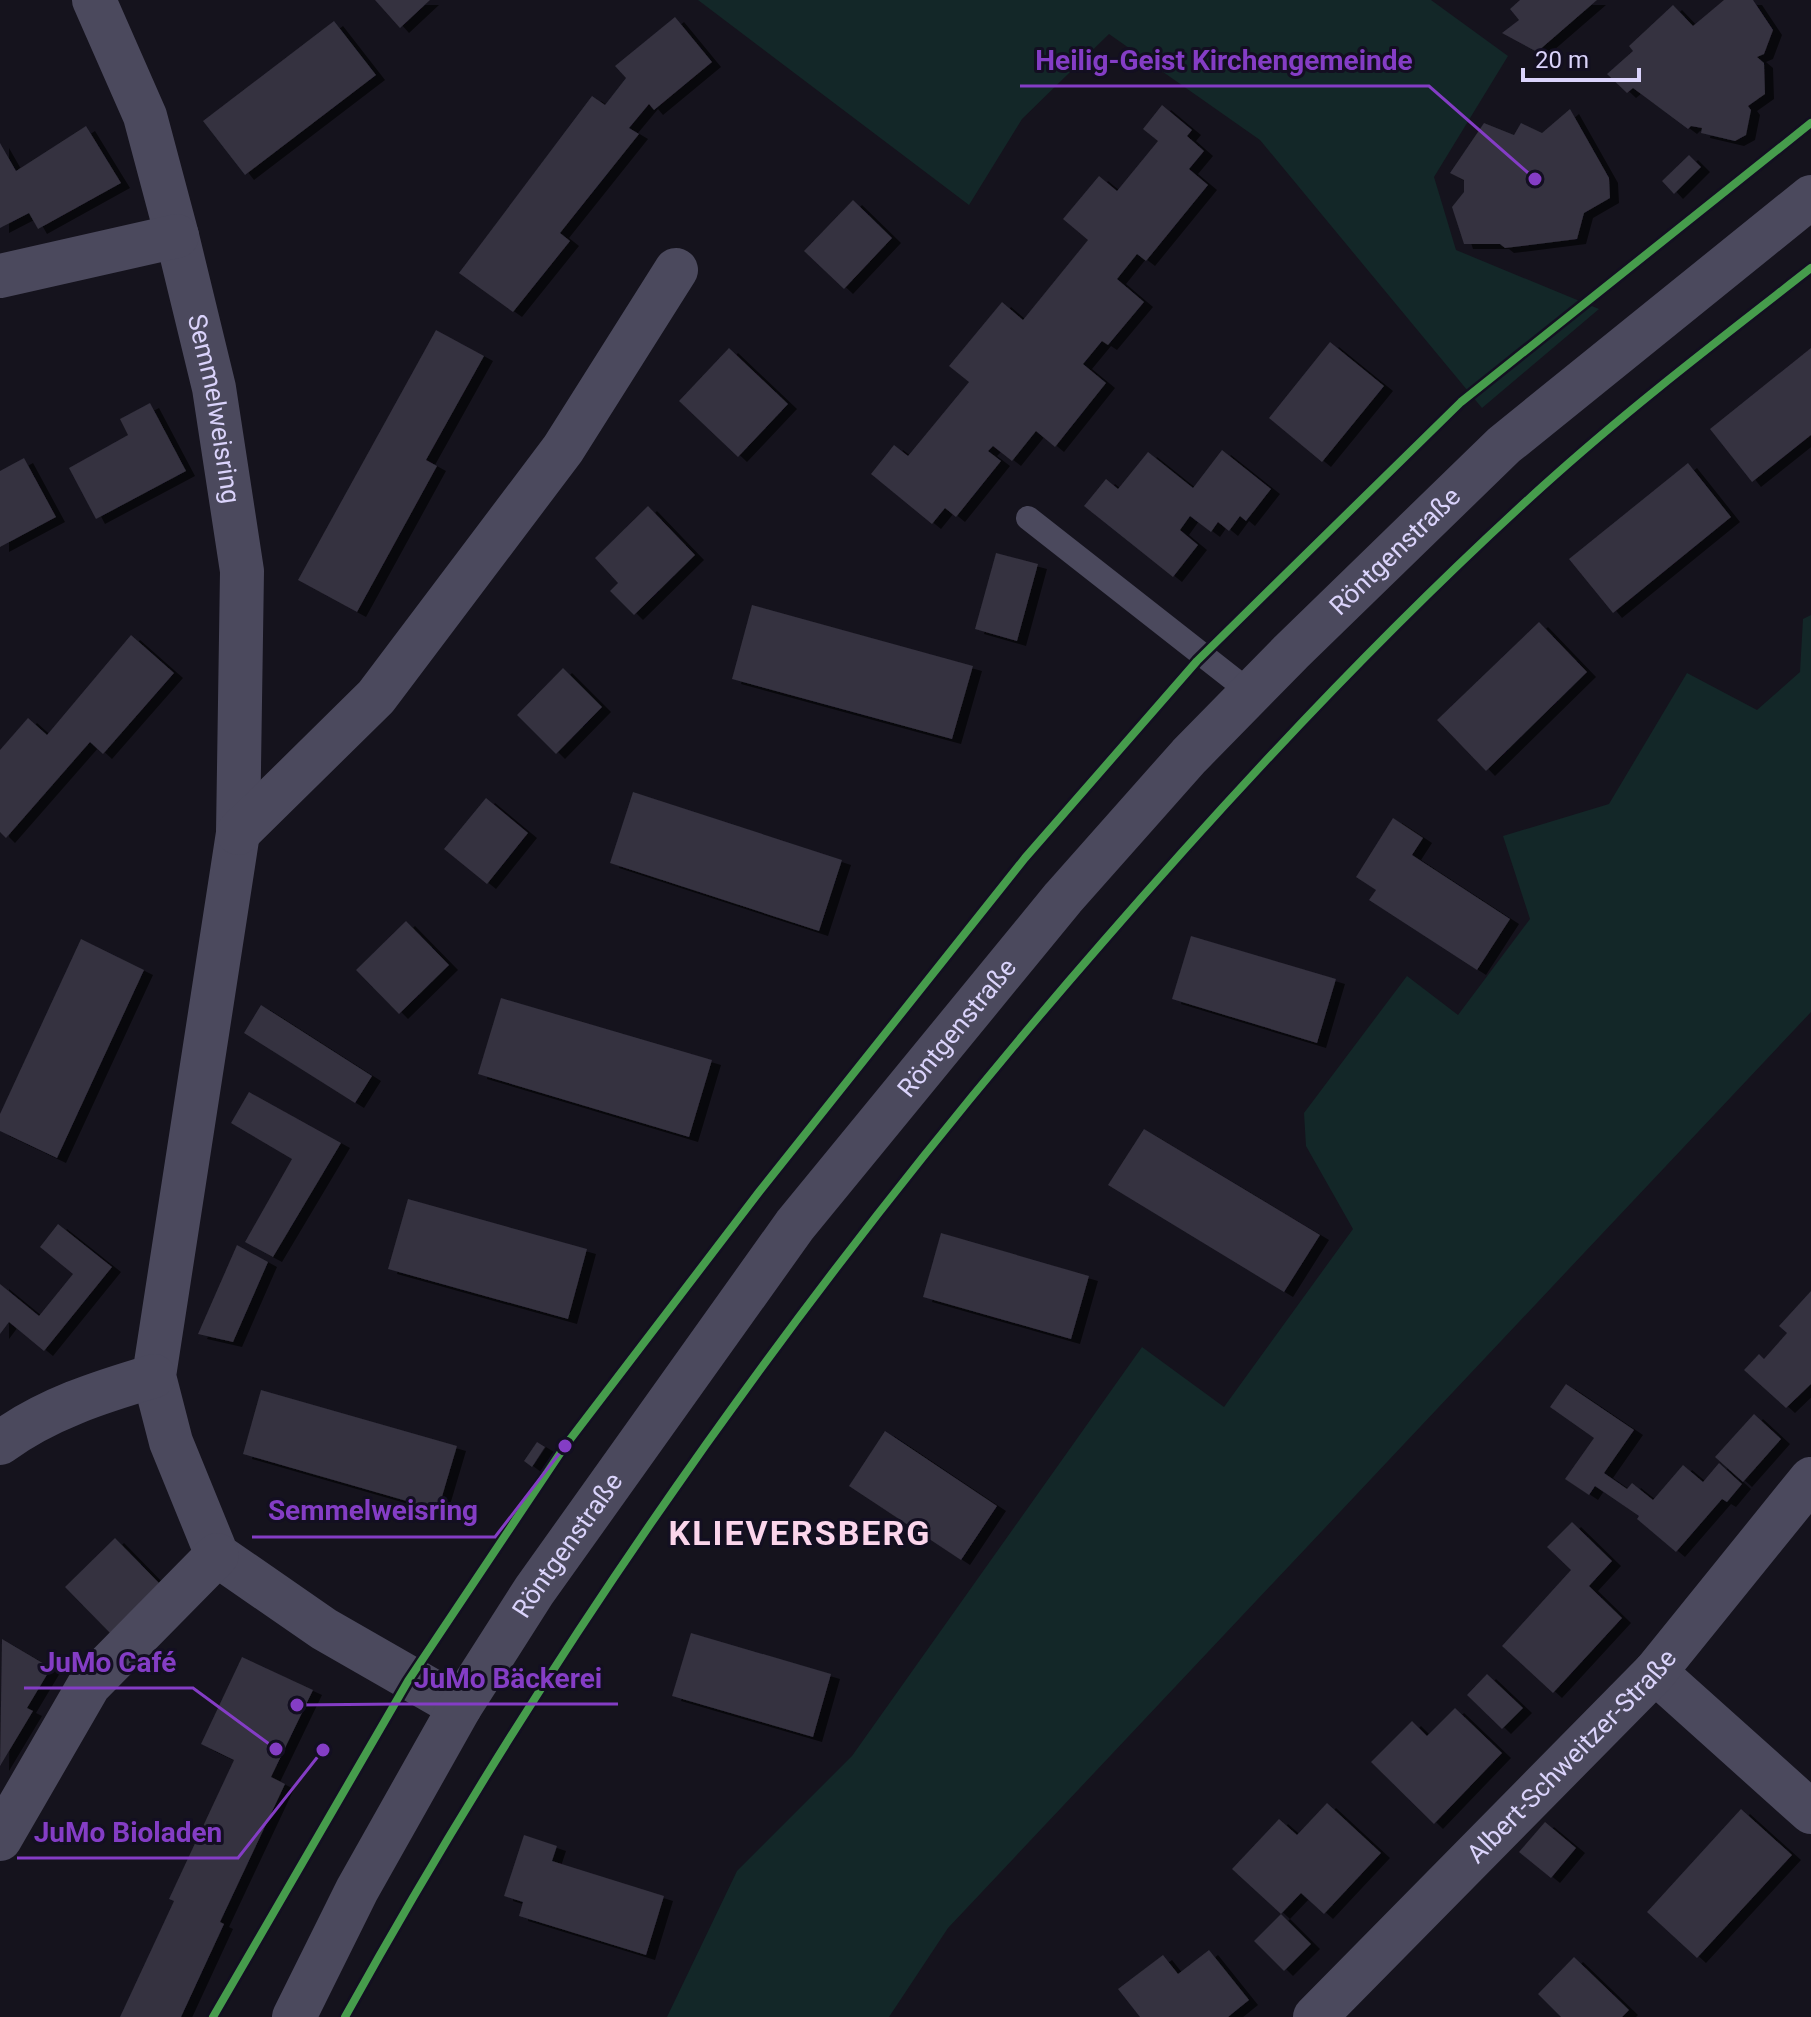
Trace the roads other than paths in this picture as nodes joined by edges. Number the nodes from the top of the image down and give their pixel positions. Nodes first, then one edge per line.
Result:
1 (94, 0) edge
2 (1811, 197) edge
3 (177, 236) junction
4 (676, 270) dead end
5 (0, 276) edge
6 (1028, 518) dead end
7 (1251, 693) junction
8 (238, 833) junction
9 (154, 1376) junction
10 (0, 1443) edge
11 (1811, 1479) edge
12 (217, 1555) junction
13 (1655, 1672) junction
14 (460, 1707) junction
15 (1811, 1812) edge
16 (0, 1839) edge
17 (294, 2017) edge
18 (1315, 2017) edge

1 - 3 street, Semmelweisring
2 - 7 street, Röntgenstraße
3 - 5 street
3 - 8 street, Semmelweisring
4 - 8 street
6 - 7 lane
7 - 14 street, Röntgenstraße
8 - 9 street, Semmelweisring
9 - 10 street
9 - 12 street, Semmelweisring
11 - 13 street, Albert-Schweitzer-Straße
12 - 14 street
12 - 16 street
13 - 15 street
13 - 18 street, Albert-Schweitzer-Straße
14 - 17 street, Röntgenstraße

